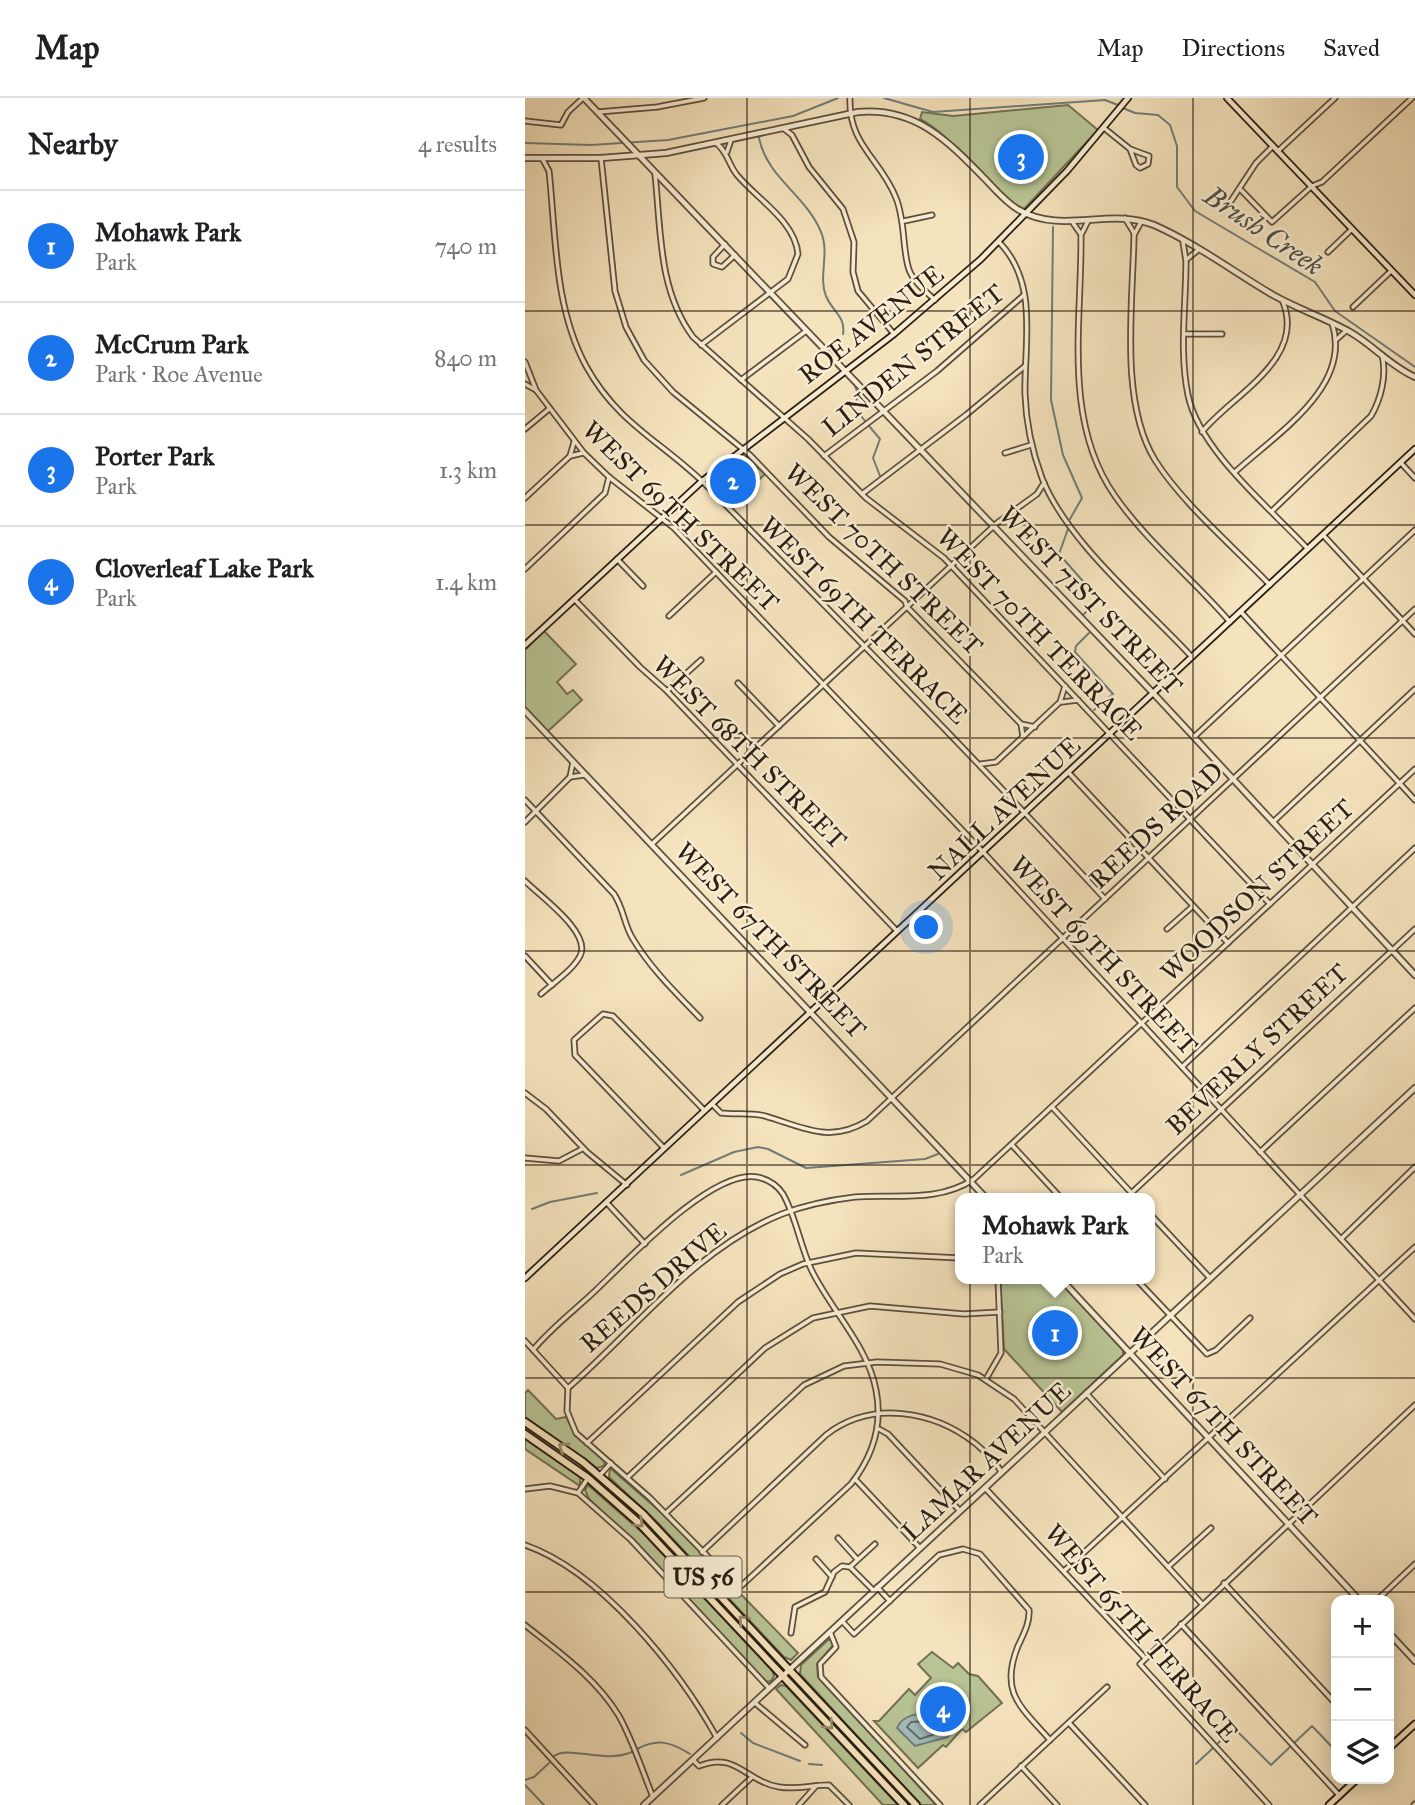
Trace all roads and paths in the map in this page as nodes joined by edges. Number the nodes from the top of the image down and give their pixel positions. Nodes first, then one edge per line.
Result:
1 (584, 98) edge
2 (704, 98) edge
3 (851, 98) edge
4 (1227, 98) edge
5 (1335, 98) edge
6 (1412, 98) edge
7 (692, 99) edge
8 (1126, 100) edge
9 (610, 111) junction
10 (597, 112) junction
11 (850, 114) junction
12 (605, 120) junction
13 (525, 121) edge
14 (799, 125) junction
15 (783, 128) junction
16 (1104, 128) junction
17 (795, 139) junction
18 (731, 140) junction
19 (716, 143) junction
20 (1273, 146) junction
21 (1130, 149) junction
22 (1278, 151) junction
23 (727, 152) junction
24 (639, 156) junction
25 (541, 157) junction
26 (525, 158) edge
27 (556, 158) junction
28 (601, 158) junction
29 (549, 171) junction
30 (655, 173) junction
31 (1322, 181) junction
32 (1312, 186) junction
33 (670, 188) junction
34 (1241, 190) junction
35 (1318, 193) junction
36 (657, 195) junction
37 (1229, 204) dead end
38 (1027, 214) junction
39 (932, 215) dead end
40 (1125, 218) junction
41 (904, 221) junction
42 (1088, 221) junction
43 (1142, 221) junction
44 (1073, 223) junction
45 (1352, 229) junction
46 (1081, 235) junction
47 (1134, 235) junction
48 (999, 242) junction
49 (1183, 242) junction
50 (725, 244) junction
51 (1197, 251) junction
52 (1328, 252) dead end
53 (735, 254) junction
54 (1186, 261) junction
55 (1391, 271) junction
56 (771, 292) junction
57 (1414, 293) edge
58 (1025, 295) junction
59 (935, 300) junction
60 (1282, 300) junction
61 (1297, 307) junction
62 (1353, 307) dead end
63 (1287, 318) junction
64 (1332, 323) junction
65 (807, 330) junction
66 (1347, 330) junction
67 (894, 334) junction
68 (1186, 334) junction
69 (1222, 334) dead end
70 (1336, 339) junction
71 (701, 345) junction
72 (1382, 355) junction
73 (525, 362) edge
74 (1025, 366) junction
75 (1395, 366) junction
76 (846, 370) junction
77 (1384, 374) junction
78 (1415, 377) edge
79 (741, 380) junction
80 (525, 384) edge
81 (536, 390) junction
82 (549, 409) junction
83 (885, 411) junction
84 (783, 417) junction
85 (1197, 423) junction
86 (1210, 424) junction
87 (525, 429) edge
88 (1202, 433) junction
89 (575, 442) junction
90 (1031, 445) junction
91 (742, 449) junction
92 (1415, 449) edge
93 (922, 450) junction
94 (584, 453) junction
95 (1005, 453) dead end
96 (570, 456) junction
97 (824, 456) junction
98 (1401, 463) junction
99 (1235, 472) junction
100 (609, 477) junction
101 (1415, 478) edge
102 (702, 482) junction
103 (1044, 483) junction
104 (620, 485) junction
105 (605, 493) junction
106 (862, 494) junction
107 (1037, 494) junction
108 (1050, 495) junction
109 (525, 498) edge
110 (1272, 511) junction
111 (663, 517) junction
112 (994, 526) junction
113 (1415, 530) edge
114 (1323, 535) junction
115 (1308, 550) junction
116 (617, 559) junction
117 (950, 567) junction
118 (525, 569) edge
119 (716, 572) junction
120 (1363, 578) junction
121 (1270, 585) junction
122 (643, 586) dead end
123 (574, 599) junction
124 (907, 607) junction
125 (1415, 609) edge
126 (1241, 611) junction
127 (669, 616) dead end
128 (1402, 621) junction
129 (1230, 622) junction
130 (1415, 634) edge
131 (525, 645) edge
132 (866, 645) junction
133 (1282, 655) junction
134 (1193, 658) junction
135 (701, 660) dead end
136 (738, 683) dead end
137 (823, 685) junction
138 (1065, 686) junction
139 (1415, 688) edge
140 (667, 691) junction
141 (1154, 694) junction
142 (1321, 697) junction
143 (1079, 700) junction
144 (1060, 702) junction
145 (525, 711) edge
146 (1021, 724) junction
147 (779, 726) junction
148 (1034, 726) junction
149 (1112, 734) junction
150 (1023, 737) junction
151 (1194, 737) junction
152 (1360, 740) junction
153 (573, 761) junction
154 (996, 762) junction
155 (738, 764) junction
156 (979, 764) junction
157 (1415, 769) edge
158 (586, 774) junction
159 (1069, 774) junction
160 (570, 777) junction
161 (1233, 780) junction
162 (995, 781) junction
163 (1399, 783) junction
164 (525, 800) edge
165 (1415, 800) edge
166 (535, 810) junction
167 (1026, 814) junction
168 (1190, 819) junction
169 (525, 822) edge
170 (1272, 822) junction
171 (652, 844) junction
172 (1415, 848) edge
173 (983, 853) junction
174 (1147, 859) junction
175 (1313, 865) junction
176 (525, 881) edge
177 (1105, 899) junction
178 (1270, 904) junction
179 (1193, 906) junction
180 (1352, 907) junction
181 (1167, 929) dead end
182 (1415, 929) edge
183 (899, 932) junction
184 (1063, 939) junction
185 (1228, 944) junction
186 (1391, 950) junction
187 (525, 956) edge
188 (1415, 975) edge
189 (552, 985) junction
190 (541, 994) dead end
191 (1415, 1008) edge
192 (813, 1012) junction
193 (700, 1018) dead end
194 (1142, 1024) junction
195 (1182, 1067) junction
196 (1415, 1088) edge
197 (525, 1093) edge
198 (893, 1097) junction
199 (713, 1105) junction
200 (1052, 1107) junction
201 (1221, 1109) junction
202 (705, 1112) junction
203 (1012, 1145) junction
204 (583, 1149) junction
205 (665, 1149) junction
206 (1260, 1152) junction
207 (525, 1158) edge
208 (1415, 1167) edge
209 (970, 1181) junction
210 (627, 1185) junction
211 (981, 1193) edge
212 (1057, 1193) edge
213 (1131, 1193) joint
214 (1300, 1195) junction
215 (607, 1203) junction
216 (790, 1212) junction
217 (1155, 1218) edge
218 (1341, 1240) junction
219 (645, 1244) junction
220 (1415, 1247) edge
221 (955, 1258) edge
222 (808, 1263) junction
223 (525, 1278) edge
224 (1210, 1279) junction
225 (1379, 1281) junction
226 (998, 1284) edge
227 (1066, 1284) edge
228 (1141, 1284) edge
229 (835, 1311) junction
230 (1000, 1312) junction
231 (1170, 1316) junction
232 (1250, 1318) dead end
233 (1415, 1319) edge
234 (525, 1341) edge
235 (533, 1350) junction
236 (1130, 1353) junction
237 (866, 1363) junction
238 (986, 1379) junction
239 (568, 1388) junction
240 (1086, 1393) junction
241 (1415, 1405) edge
242 (879, 1413) junction
243 (525, 1422) edge
244 (879, 1429) junction
245 (1044, 1432) junction
246 (525, 1434) edge
247 (1209, 1439) junction
248 (587, 1443) junction
249 (611, 1462) junction
250 (1001, 1472) junction
251 (600, 1475) junction
252 (628, 1477) junction
253 (588, 1478) junction
254 (855, 1479) junction
255 (1165, 1479) junction
256 (985, 1488) junction
257 (525, 1489) edge
258 (578, 1493) junction
259 (960, 1511) junction
260 (666, 1514) junction
261 (1123, 1519) junction
262 (1288, 1524) junction
263 (1211, 1528) dead end
264 (838, 1538) dead end
265 (874, 1544) dead end
266 (525, 1545) edge
267 (920, 1548) junction
268 (702, 1552) junction
269 (816, 1559) dead end
270 (857, 1559) junction
271 (1415, 1564) edge
272 (850, 1567) junction
273 (1168, 1567) junction
274 (1064, 1571) junction
275 (832, 1577) junction
276 (1224, 1583) junction
277 (875, 1589) junction
278 (1354, 1595) edge
279 (1382, 1595) edge
280 (890, 1601) junction
281 (1202, 1604) junction
282 (842, 1621) junction
283 (1181, 1624) junction
284 (525, 1625) edge
285 (830, 1632) junction
286 (792, 1633) dead end
287 (1394, 1638) edge
288 (1145, 1658) junction
289 (1415, 1661) edge
290 (789, 1670) junction
291 (783, 1676) junction
292 (1107, 1687) dead end
293 (769, 1688) junction
294 (1331, 1699) edge
295 (755, 1703) junction
296 (1069, 1723) junction
297 (1415, 1724) edge
298 (525, 1730) edge
299 (717, 1738) junction
300 (1050, 1740) junction
301 (1394, 1743) edge
302 (805, 1745) dead end
303 (693, 1760) junction
304 (1021, 1766) junction
305 (752, 1777) junction
306 (1351, 1784) edge
307 (816, 1786) junction
308 (1339, 1795) junction
309 (653, 1797) junction
310 (594, 1805) edge
311 (644, 1805) edge
312 (722, 1805) edge
313 (799, 1805) edge
314 (849, 1805) edge
315 (904, 1805) edge
316 (916, 1805) edge
317 (940, 1805) edge
318 (980, 1805) edge
319 (1057, 1805) edge
320 (1145, 1805) edge
321 (1269, 1805) edge
322 (1329, 1805) edge

1 - 10 street, WEST 71ST STREET
1 - 13 street
2 - 7 street
3 - 11 street
4 - 20 street
5 - 22 street
6 - 31 street
7 - 9 street
8 - 16 street, ROE AVENUE
9 - 10 street
9 - 12 street
10 - 12 street, WEST 71ST STREET
11 - 14 street
11 - 38 street
11 - 41 street
12 - 24 street, WEST 71ST STREET
14 - 15 street
14 - 17 street
15 - 17 street
15 - 18 street
16 - 21 street
16 - 38 street, ROE AVENUE
17 - 67 street
18 - 19 street
18 - 23 street
19 - 23 street
19 - 24 street
20 - 22 street
20 - 34 street
21 - 21 street
22 - 32 street
23 - 56 street
24 - 28 street
24 - 30 street, WEST 71ST STREET
25 - 26 street
25 - 27 street
25 - 29 street, WEST 69TH TERRACE
27 - 28 street
27 - 29 street
28 - 91 street, WEST 70TH STREET
29 - 102 street, WEST 69TH TERRACE
30 - 33 street, WEST 71ST STREET
30 - 36 street, WEST 70TH TERRACE
31 - 32 street
31 - 35 street
32 - 34 street
32 - 35 street
33 - 36 street
33 - 50 street, WEST 71ST STREET
34 - 37 street
35 - 45 street
36 - 71 street, WEST 70TH TERRACE
38 - 44 street
38 - 48 street, ROE AVENUE
39 - 41 street
40 - 42 street
40 - 43 street
40 - 47 street
41 - 59 street
42 - 44 street
42 - 46 street
43 - 47 street
43 - 49 street
44 - 46 street
45 - 52 street
45 - 55 street
46 - 129 street
47 - 121 street
48 - 58 street
48 - 59 street, ROE AVENUE
49 - 51 street
49 - 54 street
50 - 53 street, WEST 71ST STREET
50 - 53 street
51 - 54 street
51 - 60 street
53 - 56 street, WEST 71ST STREET
54 - 68 street
55 - 57 street
55 - 62 street
56 - 65 street, WEST 71ST STREET
56 - 71 street
58 - 74 street
58 - 83 street, LINDEN STREET
59 - 67 street, ROE AVENUE
60 - 61 street
60 - 63 street
61 - 63 street
61 - 64 street
63 - 86 street
64 - 66 street
64 - 70 street
65 - 76 street, WEST 71ST STREET
65 - 79 street
66 - 70 street
66 - 72 street
67 - 76 street, ROE AVENUE
68 - 69 street
68 - 85 street
70 - 99 street
71 - 79 street, WEST 70TH TERRACE
72 - 75 street
72 - 77 street
73 - 81 street
74 - 90 street
74 - 93 street
75 - 77 street
75 - 78 street
76 - 83 street, WEST 71ST STREET
76 - 84 street, ROE AVENUE
77 - 110 street
79 - 84 street, WEST 70TH TERRACE
80 - 81 street, WEST 69TH STREET
81 - 82 street, WEST 69TH STREET
82 - 87 street
82 - 89 street, WEST 69TH STREET
83 - 93 street, WEST 71ST STREET
83 - 97 street, LINDEN STREET
84 - 91 street, ROE AVENUE
84 - 97 street, WEST 70TH TERRACE
85 - 86 street
85 - 88 street
86 - 88 street
88 - 99 street
89 - 94 street, WEST 69TH STREET
89 - 96 street
90 - 95 street
90 - 103 street
91 - 102 street, ROE AVENUE
91 - 124 street, WEST 70TH STREET
92 - 98 street, NALL AVENUE
93 - 106 street
93 - 112 street, WEST 71ST STREET
94 - 96 street
94 - 100 street, WEST 69TH STREET
96 - 109 street
97 - 106 street, WEST 70TH TERRACE
98 - 101 street
98 - 114 street, NALL AVENUE
99 - 110 street
100 - 104 street, WEST 69TH STREET
100 - 105 street
102 - 111 street, ROE AVENUE
102 - 132 street, WEST 69TH TERRACE
103 - 107 street
103 - 108 street
104 - 105 street
104 - 111 street, WEST 69TH STREET
105 - 118 street
106 - 117 street, WEST 70TH TERRACE
107 - 108 street
107 - 112 street
108 - 134 street
110 - 115 street
111 - 116 street, ROE AVENUE
111 - 119 street, WEST 69TH STREET
112 - 117 street
112 - 141 street, WEST 71ST STREET
113 - 120 street
114 - 115 street, NALL AVENUE
114 - 120 street
115 - 121 street, NALL AVENUE
116 - 122 street
116 - 123 street, ROE AVENUE
117 - 124 street
117 - 138 street, WEST 70TH TERRACE
119 - 127 street
119 - 137 street, WEST 69TH STREET
120 - 128 street
120 - 133 street
121 - 126 street, NALL AVENUE
123 - 131 street, ROE AVENUE
123 - 140 street, WEST 68TH STREET
124 - 132 street
124 - 146 street, WEST 70TH STREET
125 - 128 street, REEDS ROAD
126 - 129 street, NALL AVENUE
126 - 133 street
128 - 130 street
128 - 142 street, REEDS ROAD
129 - 134 street, NALL AVENUE
132 - 137 street
132 - 156 street, WEST 69TH TERRACE
133 - 142 street
133 - 151 street
134 - 141 street, NALL AVENUE
135 - 140 street
136 - 147 street
137 - 147 street
137 - 173 street, WEST 69TH STREET
138 - 143 street, WEST 70TH TERRACE
138 - 144 street
139 - 152 street
140 - 155 street, WEST 68TH STREET
141 - 149 street, NALL AVENUE
141 - 151 street, WEST 71ST STREET
142 - 152 street
142 - 161 street, REEDS ROAD
143 - 144 street
143 - 149 street, WEST 70TH TERRACE
144 - 148 street
145 - 153 street, WEST 67TH STREET
146 - 148 street
146 - 150 street
147 - 155 street
148 - 150 street
149 - 159 street, NALL AVENUE
149 - 168 street, WEST 70TH TERRACE
150 - 154 street
151 - 161 street, WEST 71ST STREET
152 - 163 street
152 - 170 street
153 - 158 street, WEST 67TH STREET
153 - 160 street
154 - 156 street
154 - 162 street
155 - 171 street
155 - 183 street, WEST 68TH STREET
156 - 162 street, WEST 69TH TERRACE
157 - 163 street, WOODSON STREET
158 - 160 street
158 - 171 street, WEST 67TH STREET
159 - 167 street, NALL AVENUE
159 - 174 street
160 - 166 street
161 - 168 street, REEDS ROAD
161 - 170 street, WEST 71ST STREET
162 - 167 street, WEST 69TH TERRACE
163 - 165 street
163 - 175 street, WOODSON STREET
164 - 166 street
166 - 169 street
166 - 193 street
167 - 173 street, NALL AVENUE
167 - 177 street, WEST 69TH TERRACE
168 - 174 street, REEDS ROAD
168 - 178 street, WEST 70TH TERRACE
170 - 175 street, WEST 71ST STREET
171 - 192 street, WEST 67TH STREET
172 - 180 street
173 - 183 street, NALL AVENUE
173 - 184 street, WEST 69TH STREET
174 - 177 street, REEDS ROAD
174 - 179 street
175 - 178 street, WOODSON STREET
175 - 180 street, WEST 71ST STREET
176 - 189 street
177 - 184 street, REEDS ROAD
178 - 185 street, WOODSON STREET
179 - 181 street
179 - 185 street
180 - 186 street, WEST 71ST STREET
180 - 195 street
182 - 186 street, BEVERLY STREET
183 - 192 street, NALL AVENUE
184 - 194 street, WEST 69TH STREET
184 - 198 street, REEDS ROAD
185 - 194 street, WOODSON STREET
186 - 188 street, WEST 71ST STREET
186 - 201 street, BEVERLY STREET
187 - 189 street
189 - 190 street
191 - 206 street
192 - 198 street, WEST 67TH STREET
192 - 199 street, NALL AVENUE
194 - 195 street, WEST 69TH STREET
194 - 200 street, WOODSON STREET
195 - 201 street, WEST 69TH STREET
196 - 214 street, LAMAR AVENUE
197 - 204 street
198 - 199 street, REEDS ROAD
198 - 209 street, WEST 67TH STREET
199 - 202 street, NALL AVENUE
200 - 203 street, WOODSON STREET
200 - 213 street
201 - 206 street, WEST 69TH STREET
201 - 213 street, BEVERLY STREET
202 - 205 street, NALL AVENUE
202 - 205 street
203 - 209 street, WOODSON STREET
203 - 212 street
204 - 207 street
204 - 210 street
205 - 210 street, NALL AVENUE
206 - 214 street, WEST 69TH STREET
208 - 218 street
209 - 211 street, WEST 67TH STREET
209 - 216 street, REEDS DRIVE
210 - 215 street, NALL AVENUE
214 - 218 street, WEST 69TH STREET
214 - 224 street, LAMAR AVENUE
215 - 219 street
215 - 223 street, NALL AVENUE
216 - 219 street
216 - 222 street
216 - 239 street, REEDS DRIVE
217 - 224 street
218 - 225 street, WEST 69TH STREET
219 - 235 street
220 - 225 street
221 - 222 street
222 - 229 street
222 - 248 street
224 - 231 street, LAMAR AVENUE
225 - 233 street, WEST 69TH STREET
225 - 247 street
226 - 230 street
227 - 236 street, WEST 67TH STREET
228 - 231 street
229 - 230 street
229 - 237 street
229 - 252 street
230 - 238 street
231 - 232 street
231 - 236 street, LAMAR AVENUE
234 - 235 street
235 - 239 street
236 - 240 street, LAMAR AVENUE
236 - 247 street, WEST 67TH STREET
237 - 238 street
237 - 242 street
237 - 260 street
238 - 245 street
239 - 248 street
240 - 245 street, LAMAR AVENUE
240 - 255 street
241 - 262 street
242 - 244 street
242 - 250 street
242 - 268 street
251 -> 243 highway, US 56
244 - 254 street
244 - 259 street
245 - 250 street, LAMAR AVENUE
245 - 261 street
246 - 253 highway, US 56
247 - 255 street
247 - 262 street, WEST 67TH STREET
248 - 249 street
249 - 251 street
249 - 252 street
250 - 256 street, LAMAR AVENUE
290 -> 251 highway, US 56
252 - 260 street
253 - 258 street
253 -> 291 highway, US 56
254 - 267 street
254 - 268 street
255 - 261 street
256 - 259 street, LAMAR AVENUE
256 - 274 street, WEST 65TH TERRACE
257 - 258 street
258 - 293 street
259 - 267 street, LAMAR AVENUE
260 - 268 street
261 - 273 street
261 - 274 street
262 - 276 street
262 - 278 street, WEST 67TH STREET
263 - 273 street
264 - 270 street
265 - 270 street
266 - 299 street
267 - 277 street, LAMAR AVENUE
269 - 275 street
270 - 272 street
271 - 279 street
272 - 275 street
272 - 277 street
273 - 281 street
274 - 288 street, WEST 65TH TERRACE
275 - 286 street
276 - 281 street
276 - 294 street
277 - 280 street
277 - 282 street, LAMAR AVENUE
280 - 282 street
280 - 300 street
281 - 283 street
282 - 285 street, LAMAR AVENUE
283 - 288 street
283 - 308 street
284 - 309 street
285 - 290 street, LAMAR AVENUE
285 - 317 street
287 - 289 street
288 - 321 street, WEST 65TH TERRACE
290 - 291 street, LAMAR AVENUE
290 - 316 highway, US 56
291 - 293 street, LAMAR AVENUE
291 -> 315 highway, US 56
292 - 296 street
293 - 295 street, LAMAR AVENUE
295 - 299 street, LAMAR AVENUE
295 - 302 street
296 - 300 street
296 - 320 street
297 - 301 main road
298 - 310 street
299 - 303 street, LAMAR AVENUE
300 - 304 street
303 - 305 street
303 - 309 street, LAMAR AVENUE
304 - 318 street
304 - 319 street
305 - 307 street
305 - 312 street
306 - 308 main road
307 - 313 street
307 - 314 street
308 - 322 main road
309 - 311 street, LAMAR AVENUE

